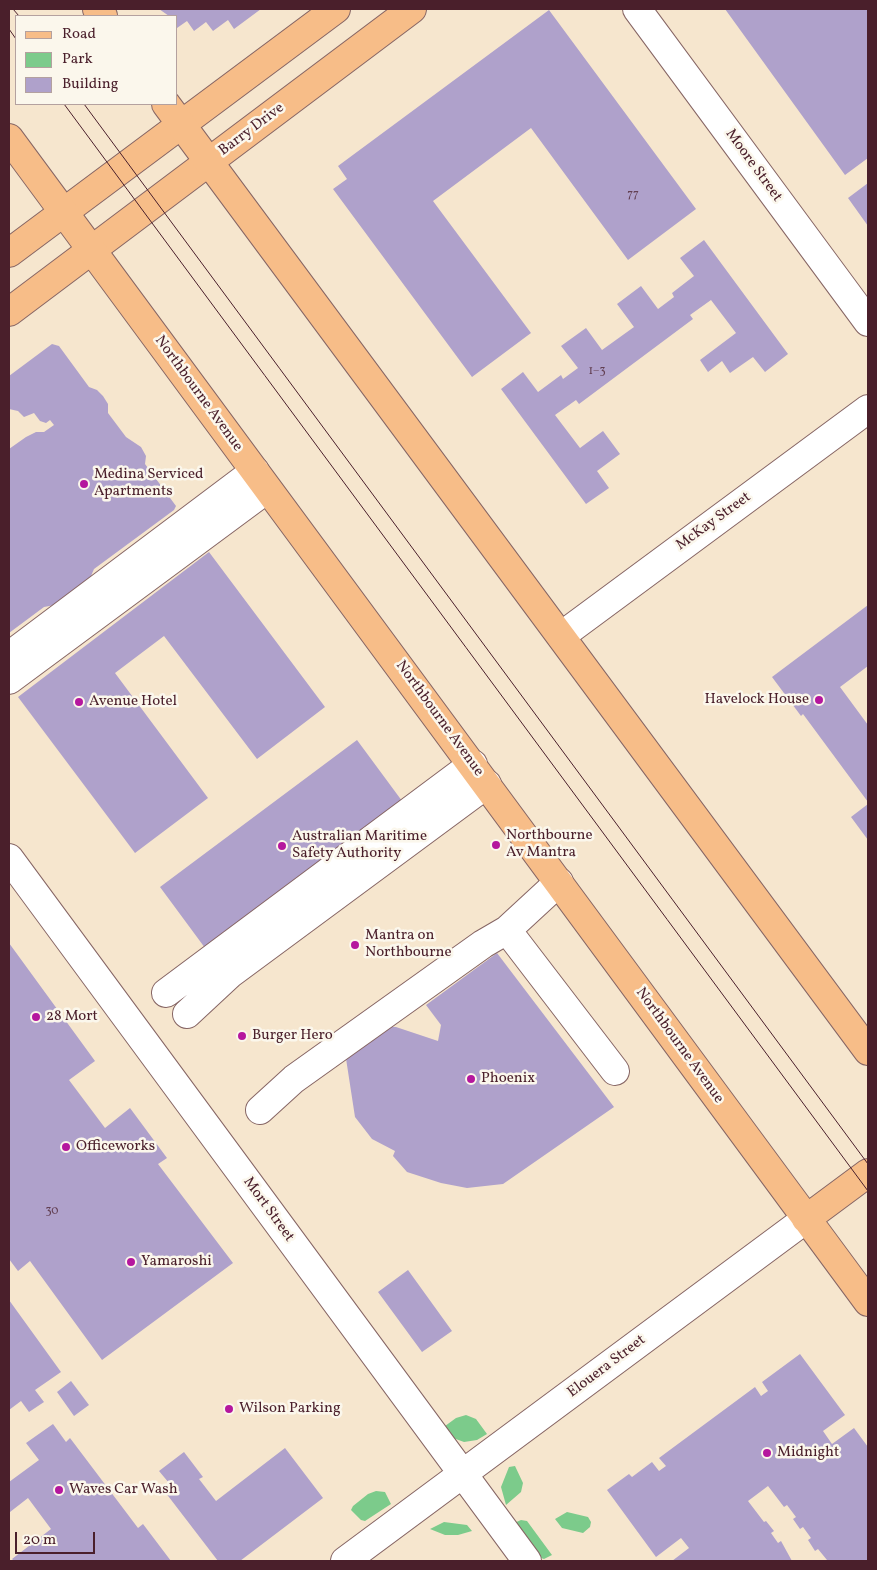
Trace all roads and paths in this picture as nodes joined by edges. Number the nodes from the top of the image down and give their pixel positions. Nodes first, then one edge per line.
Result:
1 (336, 9) edge
2 (412, 9) edge
3 (637, 9) edge
4 (174, 114) edge
5 (9, 138) edge
6 (209, 162) junction
7 (64, 212) junction
8 (92, 251) junction
9 (9, 254) edge
10 (9, 312) edge
11 (868, 322) edge
12 (868, 409) edge
13 (261, 480) junction
14 (560, 636) junction
15 (9, 656) edge
16 (9, 680) edge
17 (480, 774) junction
18 (9, 858) edge
19 (559, 882) junction
20 (507, 930) junction
21 (166, 993) dead end
22 (187, 1014) dead end
23 (868, 1051) edge
24 (615, 1070) dead end
25 (260, 1110) dead end
26 (868, 1173) edge
27 (806, 1219) junction
28 (868, 1302) edge
29 (463, 1474) junction
30 (345, 1561) edge
31 (527, 1561) edge

1 - 4 main road
2 - 6 main road, Barry Drive
3 - 11 street, Moore Street
4 - 6 main road
4 - 7 main road
5 - 7 main road, Northbourne Avenue
6 - 8 main road, Barry Drive
6 - 14 main road
7 - 8 main road, Northbourne Avenue
7 - 9 main road
8 - 10 main road, Barry Drive
8 - 13 main road, Northbourne Avenue
12 - 14 street, McKay Street
13 - 15 street
13 - 16 street
13 - 17 main road, Northbourne Avenue
14 - 23 main road
17 - 19 main road, Northbourne Avenue
17 - 21 street
17 - 22 street
18 - 29 street, Mort Street
19 - 20 street
19 - 27 main road, Northbourne Avenue
20 - 24 street
20 - 25 street
26 - 27 main road, Elouera Street
27 - 28 main road, Northbourne Avenue
27 - 29 street, Elouera Street
29 - 30 street, Elouera Street
29 - 31 street, Mort Street

